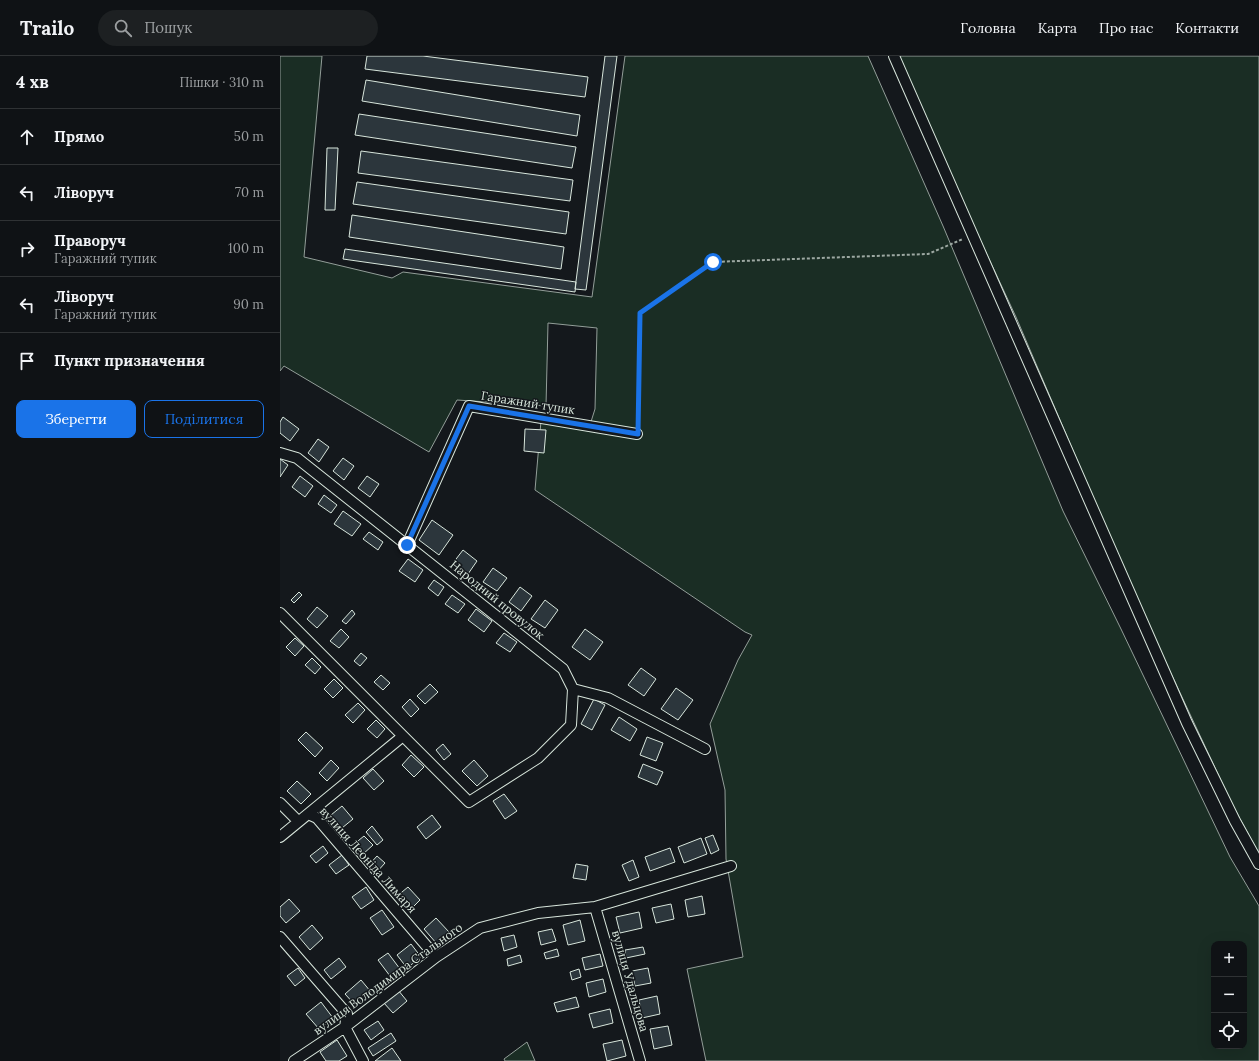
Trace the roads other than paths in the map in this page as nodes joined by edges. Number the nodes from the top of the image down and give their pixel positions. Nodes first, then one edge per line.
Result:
1 (894, 56) edge
2 (638, 434) road end
3 (280, 453) edge
4 (407, 545) junction
5 (280, 613) edge
6 (573, 689) junction
7 (403, 736) junction
8 (704, 750) dead end
9 (280, 803) edge
10 (308, 814) junction
11 (298, 821) junction
12 (280, 837) edge
13 (1259, 864) edge
14 (731, 866) dead end
15 (595, 907) junction
16 (280, 937) edge
17 (436, 957) junction
18 (345, 1027) junction
19 (294, 1061) edge
20 (363, 1061) edge
21 (640, 1061) edge

1 - 13 street
2 - 4 street, Гаражний тупик
3 - 4 street, Народний провулок
4 - 6 street, Народний провулок
5 - 7 street
6 - 7 street
6 - 8 street
7 - 10 street, вулиця Леоніда Лимаря
9 - 11 street
10 - 11 street
10 - 17 street, вулиця Леоніда Лимаря
11 - 12 street
14 - 15 street, вулиця Володимира Стального
15 - 17 street, вулиця Володимира Стального
15 - 21 street, вулиця Удальцова
16 - 18 street
17 - 18 street, вулиця Володимира Стального
18 - 19 street, вулиця Володимира Стального
18 - 20 street

